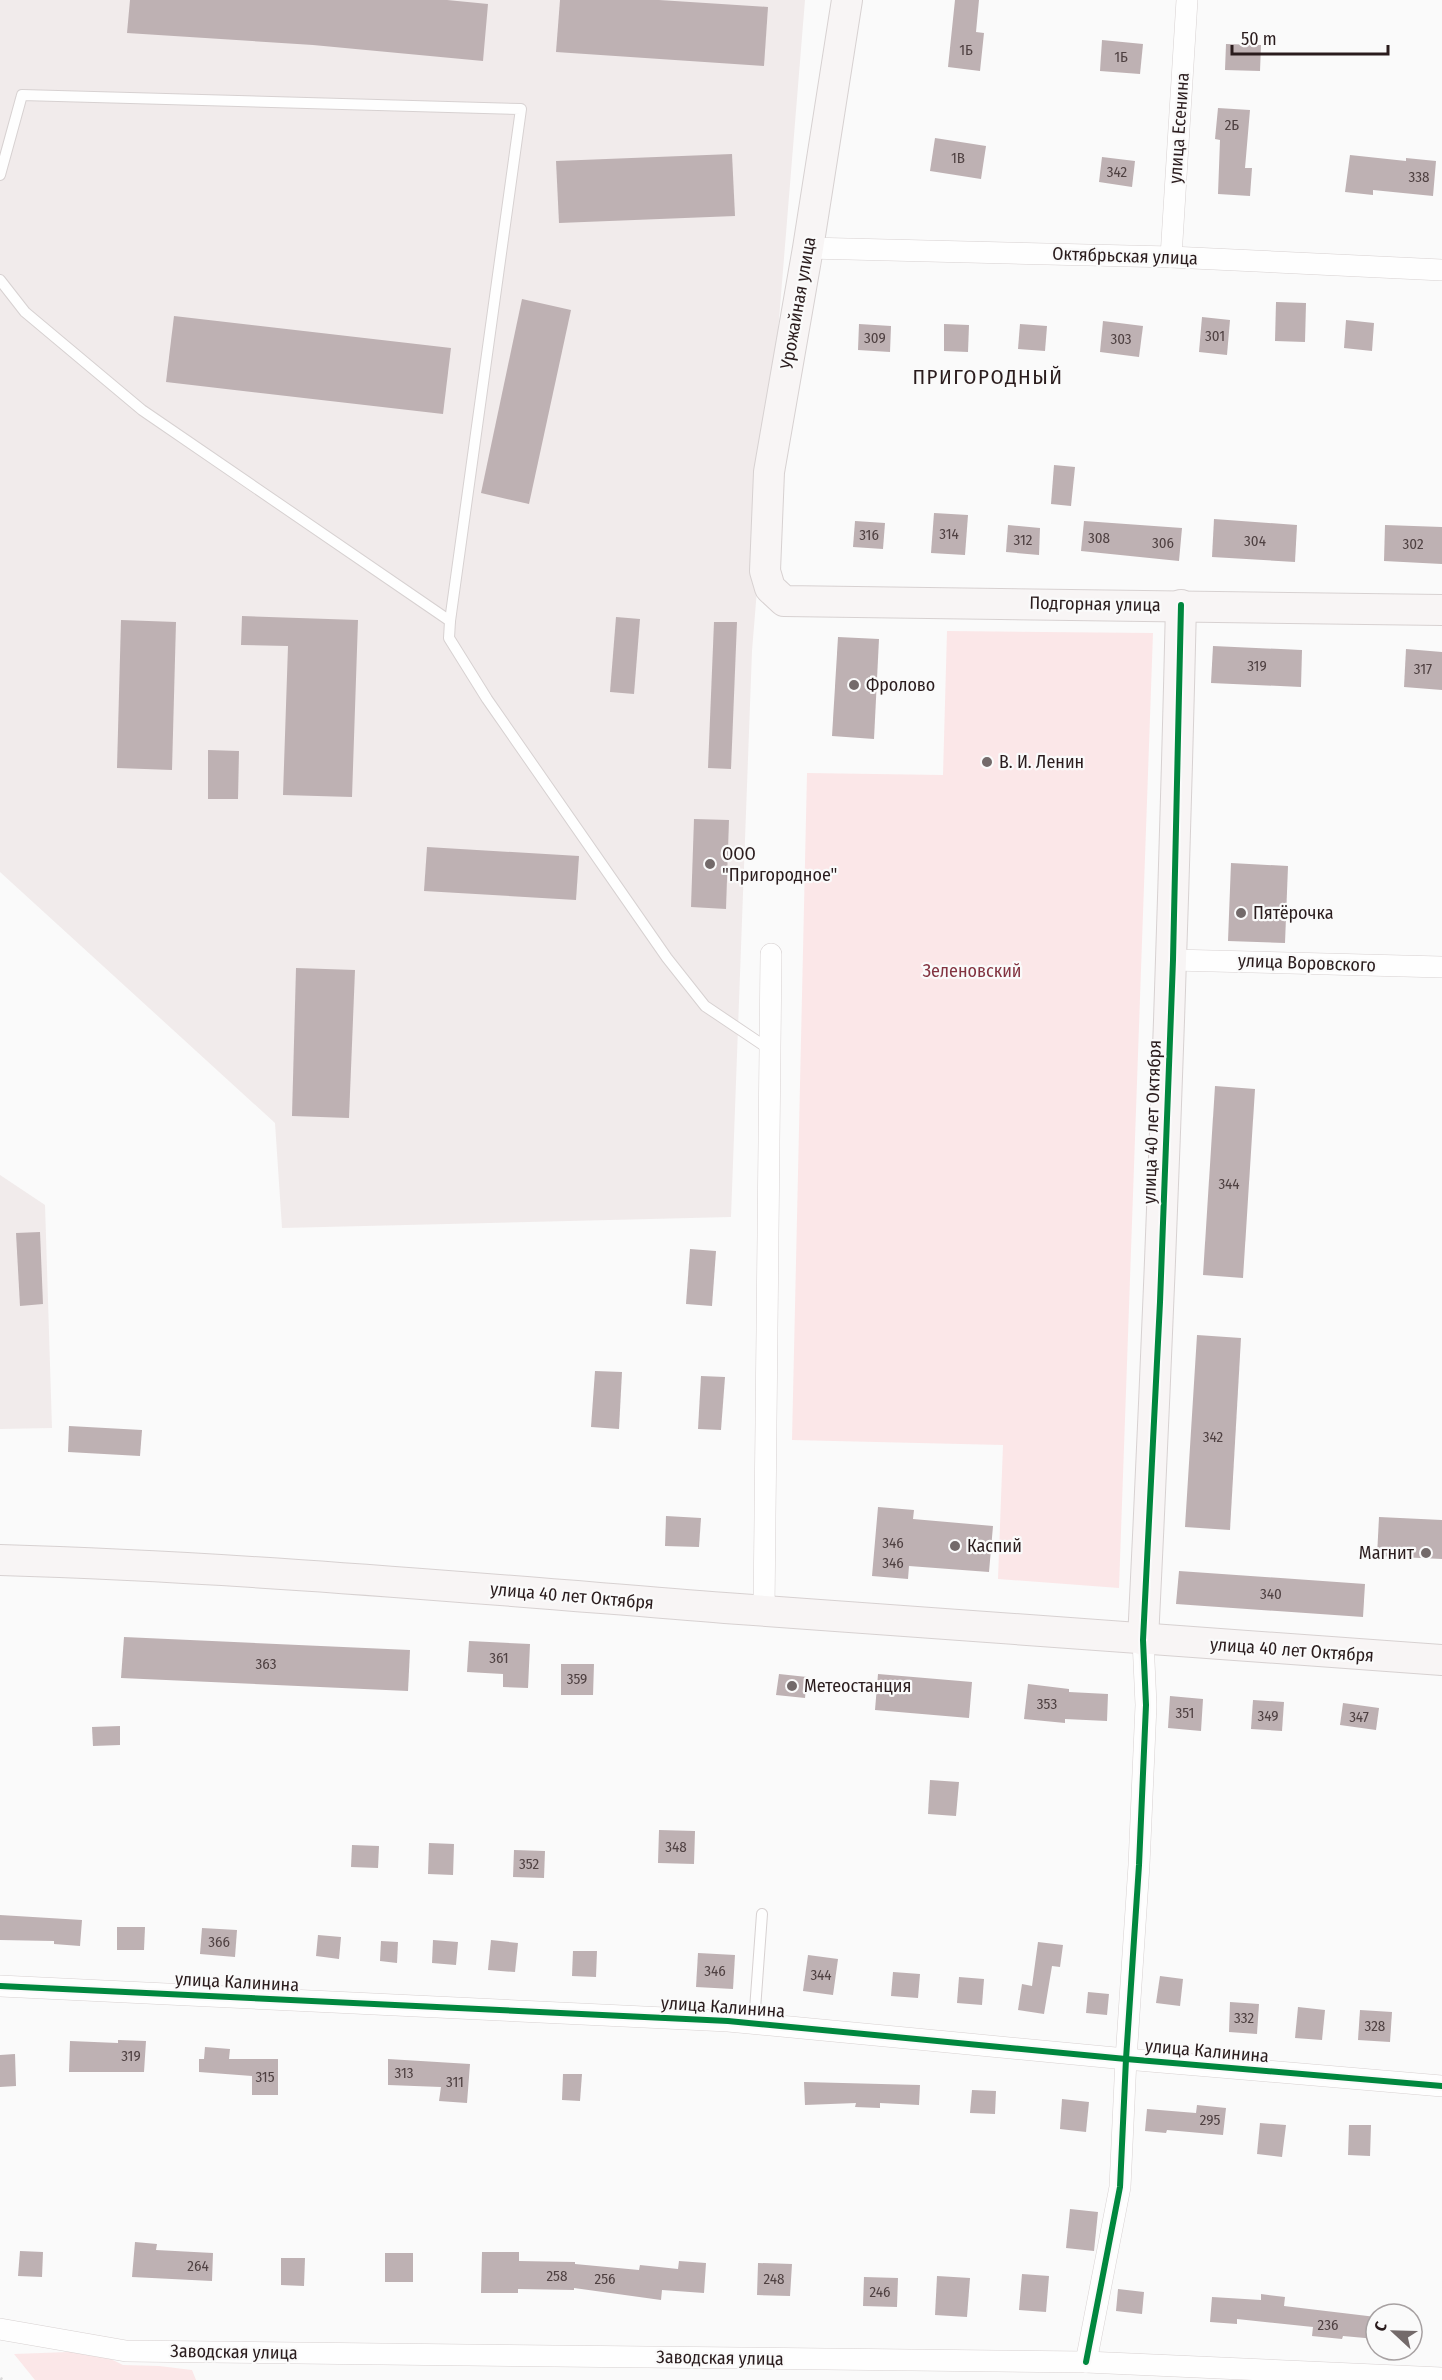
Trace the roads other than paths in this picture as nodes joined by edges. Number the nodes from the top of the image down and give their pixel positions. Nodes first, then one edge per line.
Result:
1 (847, 0) edge
2 (1187, 0) edge
3 (0, 175) edge
4 (808, 248) junction
5 (1171, 257) junction
6 (1442, 270) edge
7 (0, 280) edge
8 (784, 601) joint
9 (1181, 605) junction
10 (1442, 610) edge
11 (450, 621) junction
12 (771, 954) dead end
13 (1173, 960) junction
14 (1442, 967) edge
15 (769, 1049) junction
16 (0, 1560) edge
17 (764, 1611) junction
18 (1143, 1640) junction
19 (1442, 1660) edge
20 (762, 1914) dead end
21 (0, 1986) edge
22 (754, 2023) junction
23 (1126, 2059) junction
24 (1442, 2086) edge
25 (0, 2329) edge
26 (1086, 2362) junction
27 (1442, 2378) edge

1 - 4 street, Урожайная улица
2 - 5 street, улица Есенина
3 - 11 lane
4 - 5 street, Октябрьская улица
4 - 8 street, Урожайная улица
5 - 6 street, Октябрьская улица
7 - 11 lane
8 - 9 street, Подгорная улица
9 - 10 street, Подгорная улица
9 - 13 street, улица 40 лет Октября
11 - 15 lane
12 - 15 street
13 - 14 street, улица Воровского
13 - 18 street, улица 40 лет Октября
15 - 17 street
16 - 17 street, улица 40 лет Октября
17 - 18 street, улица 40 лет Октября
18 - 19 street, улица 40 лет Октября
18 - 23 street
20 - 22 lane, улица Калинина
21 - 22 street, улица Калинина
22 - 23 street, улица Калинина
23 - 24 street, улица Калинина
23 - 26 street
25 - 26 street, Заводская улица
26 - 27 street, Заводская улица

